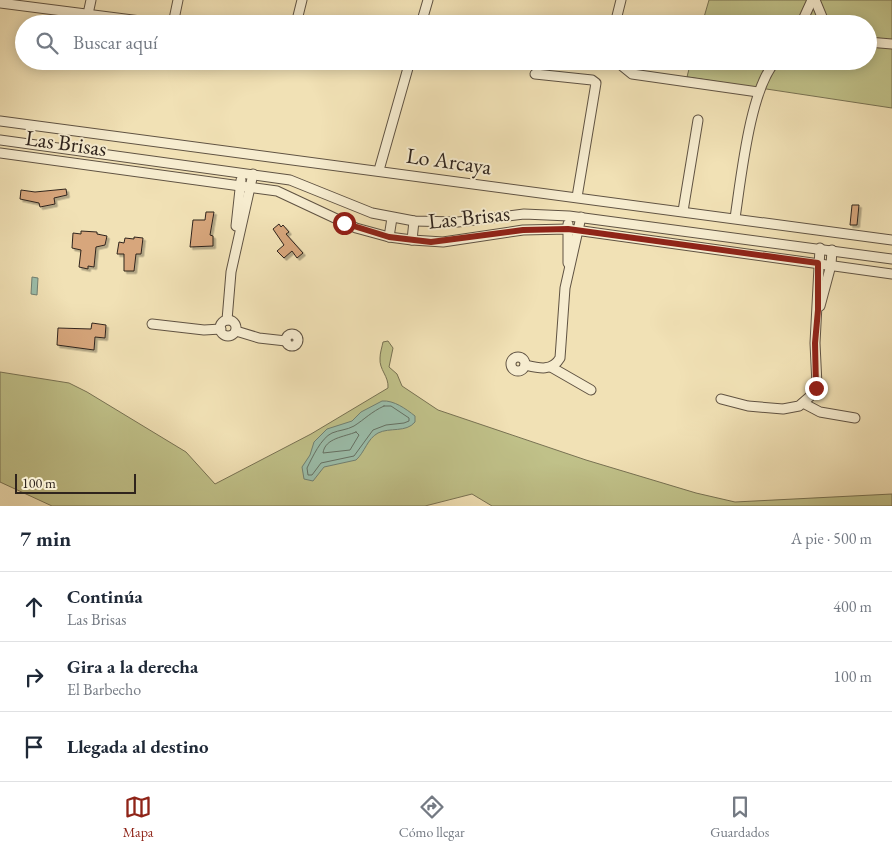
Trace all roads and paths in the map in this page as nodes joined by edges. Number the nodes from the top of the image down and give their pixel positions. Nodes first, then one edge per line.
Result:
1 (91, 0) edge
2 (178, 0) edge
3 (302, 0) edge
4 (428, 0) edge
5 (621, 0) edge
6 (814, 0) edge
7 (0, 3) edge
8 (44, 4) edge
9 (88, 14) junction
10 (96, 15) edge
11 (175, 15) edge
12 (298, 15) edge
13 (424, 15) edge
14 (617, 15) edge
15 (806, 15) edge
16 (821, 15) edge
17 (877, 43) edge
18 (892, 44) edge
19 (407, 70) edge
20 (624, 70) edge
21 (769, 70) edge
22 (536, 74) dead end
23 (758, 92) junction
24 (698, 120) dead end
25 (0, 121) edge
26 (1, 140) edge
27 (0, 153) edge
28 (379, 170) junction
29 (242, 173) junction
30 (253, 174) junction
31 (240, 185) junction
32 (251, 186) junction
33 (577, 197) junction
34 (683, 211) junction
35 (569, 216) junction
36 (581, 217) junction
37 (392, 218) junction
38 (735, 218) junction
39 (414, 221) junction
40 (568, 229) junction
41 (579, 231) junction
42 (389, 237) junction
43 (237, 239) junction
44 (412, 240) junction
45 (892, 240) edge
46 (820, 248) junction
47 (832, 250) junction
48 (892, 259) edge
49 (818, 263) junction
50 (831, 265) junction
51 (568, 271) junction
52 (892, 274) edge
53 (818, 310) junction
54 (227, 320) junction
55 (152, 324) dead end
56 (220, 329) junction
57 (236, 331) junction
58 (286, 341) dead end
59 (525, 365) dead end
60 (550, 367) junction
61 (591, 390) dead end
62 (721, 400) dead end
63 (804, 403) junction
64 (855, 418) dead end

1 - 9 street
2 - 11 street
3 - 12 street
4 - 13 street
5 - 14 street
6 - 15 street
6 - 16 street
7 - 8 street
8 - 9 street
9 - 10 street
17 - 18 street
19 - 28 street
20 - 23 street
21 - 23 street
22 - 33 street
23 - 38 street
24 - 34 street
25 - 28 street, Lo Arcaya
26 - 27 street
26 - 29 street, Las Brisas
27 - 31 street, Las Brisas
28 - 33 street, Lo Arcaya
29 - 30 street, Las Brisas
29 - 31 street
30 - 32 street
30 - 37 street, Las Brisas
31 - 32 street, Las Brisas
31 - 43 street
32 - 42 street, Las Brisas
32 - 43 street
33 - 34 street, Lo Arcaya
34 - 38 street, Lo Arcaya
35 - 36 street, Las Brisas
35 - 39 street, Las Brisas
35 - 40 street
36 - 41 street
36 - 46 street, Las Brisas
37 - 39 street, Las Brisas
37 - 42 street
38 - 45 street, Lo Arcaya
39 - 44 street
40 - 41 street, Las Brisas
40 - 44 street, Las Brisas
40 - 51 street
41 - 49 street, Las Brisas
41 - 51 street
42 - 44 street, Las Brisas
43 - 54 street
46 - 47 street, Las Brisas
46 - 49 street
47 - 48 street, Las Brisas
47 - 50 street
49 - 50 street, Las Brisas
49 - 53 street
50 - 52 street, Las Brisas
50 - 53 street
51 - 60 street
53 - 63 street
54 - 56 street
54 - 57 street
55 - 56 street
56 - 57 street
57 - 58 street
59 - 60 street
60 - 61 street
62 - 63 street
63 - 64 street

